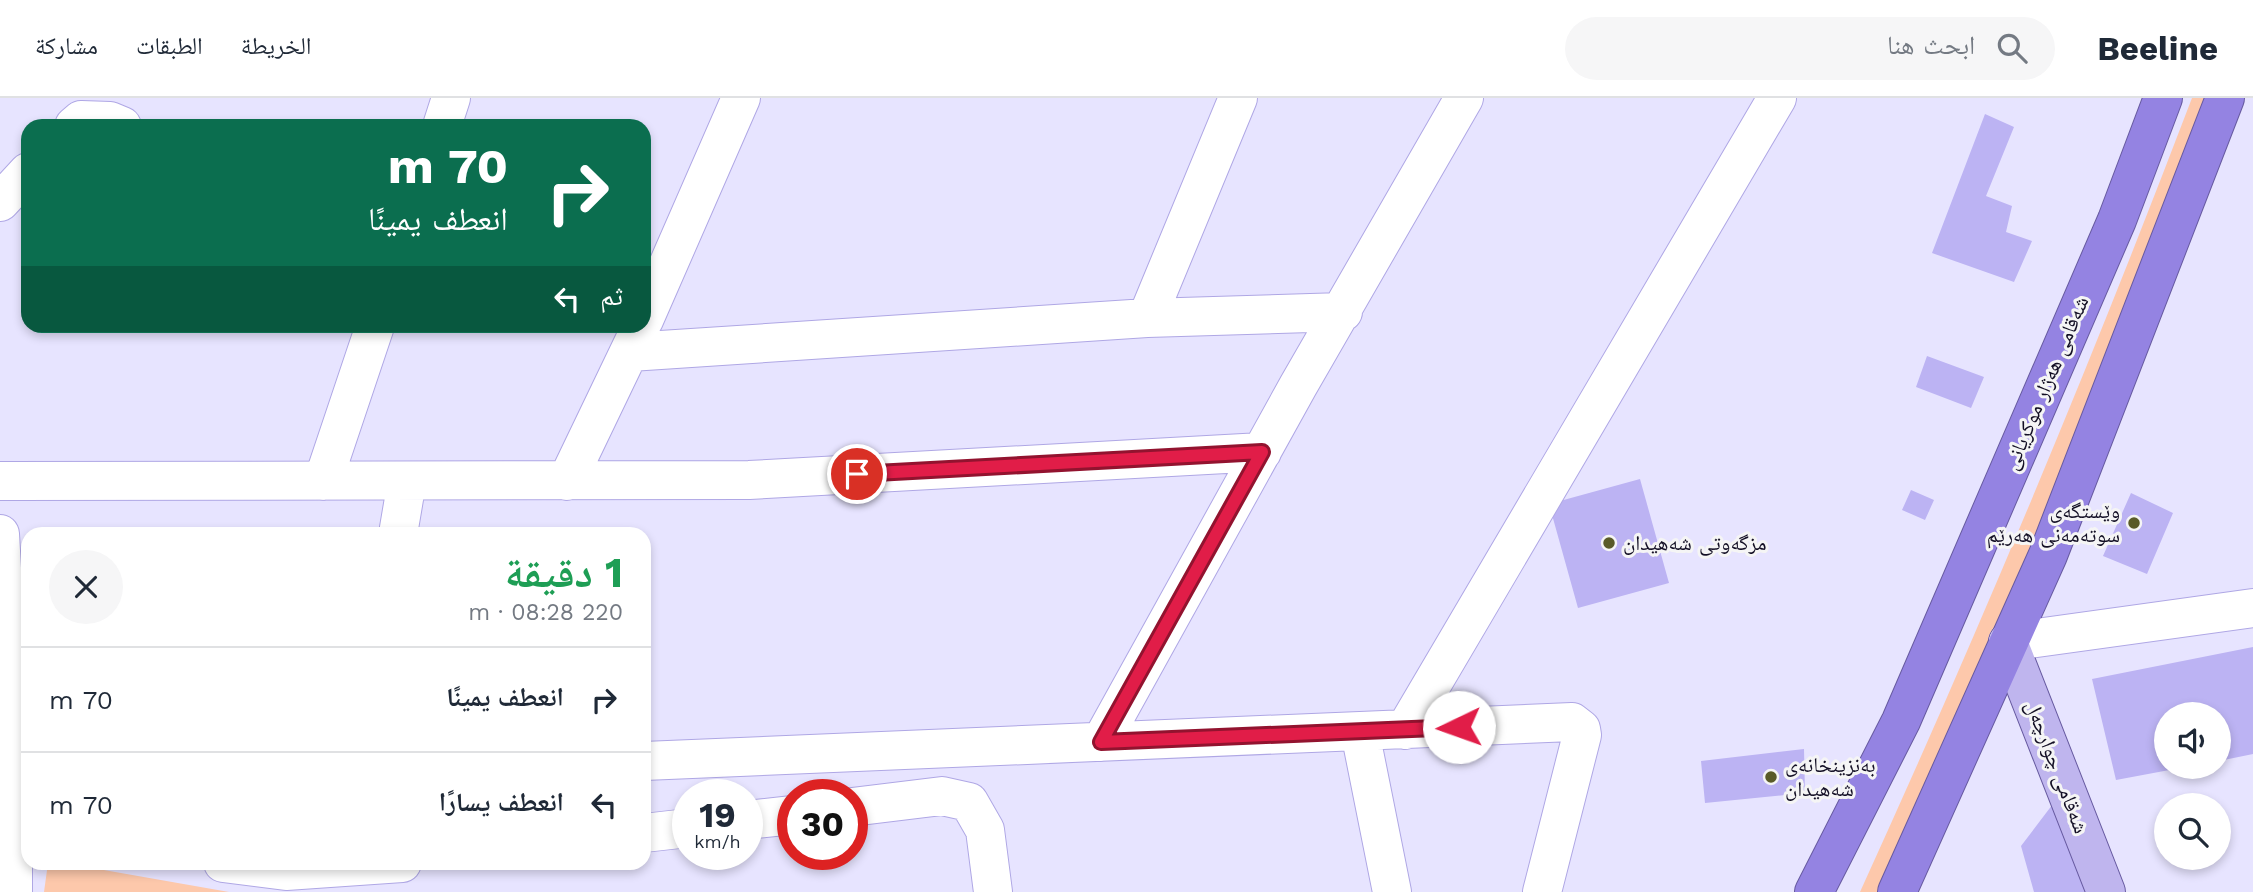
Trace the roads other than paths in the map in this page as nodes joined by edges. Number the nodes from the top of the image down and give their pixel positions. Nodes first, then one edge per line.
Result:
1 (451, 98) edge
2 (741, 98) edge
3 (1238, 98) edge
4 (1464, 98) edge
5 (1777, 98) edge
6 (2163, 98) edge
7 (2225, 98) edge
8 (444, 119) edge
9 (21, 180) edge
10 (0, 202) edge
11 (651, 305) edge
12 (1343, 312) junction
13 (1147, 318) junction
14 (373, 333) edge
15 (639, 333) edge
16 (651, 333) edge
17 (1262, 452) junction
18 (0, 481) edge
19 (323, 481) junction
20 (407, 481) junction
21 (567, 481) junction
22 (399, 527) edge
23 (0, 534) edge
24 (2253, 608) edge
25 (2008, 642) junction
26 (1405, 730) junction
27 (1360, 732) junction
28 (1101, 742) junction
29 (651, 761) edge
30 (868, 805) edge
31 (672, 830) edge
32 (14, 832) edge
33 (651, 832) edge
34 (248, 870) edge
35 (358, 870) edge
36 (288, 881) edge
37 (13, 892) edge
38 (993, 892) edge
39 (1392, 892) edge
40 (1542, 892) edge
41 (1814, 892) edge
42 (1897, 892) edge
43 (2106, 892) edge

1 - 8 street
2 - 11 street
3 - 13 street
4 - 12 street
5 - 26 street
6 - 41 highway, شەقامی ھەژار موکریانی
7 - 25 highway
9 - 10 street
12 - 13 street
12 - 17 street
13 - 16 street
14 - 19 street
15 - 21 street
17 - 21 street
17 - 28 street
18 - 19 street
19 - 20 street
20 - 21 street
20 - 22 street
23 - 32 street
24 - 25 street
25 - 42 highway
25 - 43 main road, شەقامی چوارچەل
26 - 27 street
26 - 40 street
27 - 28 street
27 - 39 street
28 - 29 street
30 - 38 street
31 - 33 street
32 - 37 street
34 - 36 street
35 - 36 street

